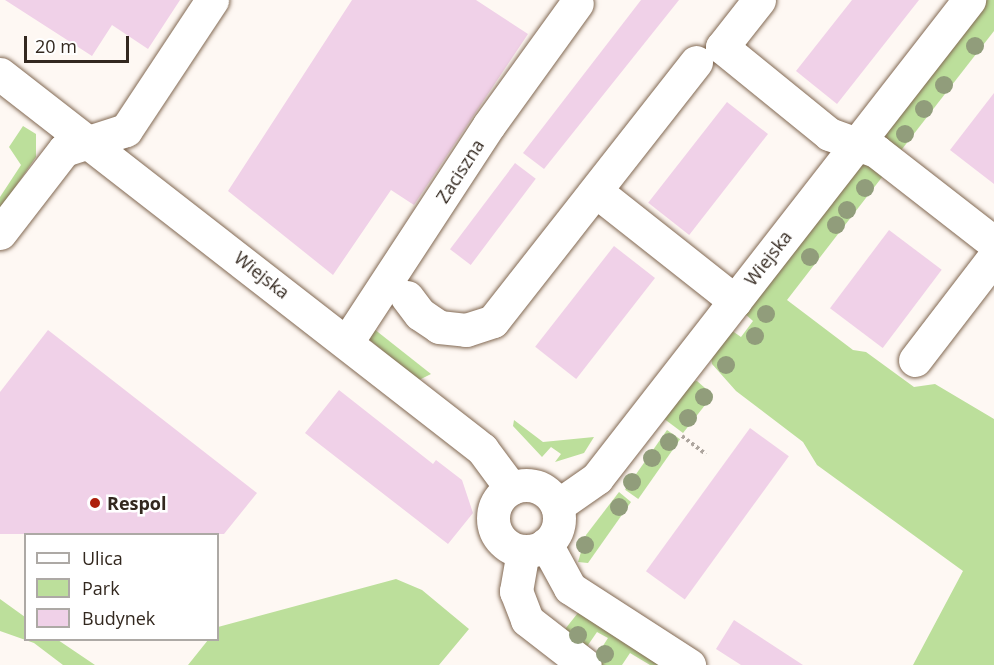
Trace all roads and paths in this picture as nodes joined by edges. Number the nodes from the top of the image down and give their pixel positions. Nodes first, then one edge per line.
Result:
1 (212, 0) edge
2 (759, 0) edge
3 (969, 0) edge
4 (577, 3) dead end
5 (696, 62) dead end
6 (0, 74) edge
7 (90, 142) junction
8 (858, 142) junction
9 (597, 192) junction
10 (0, 232) edge
11 (994, 243) edge
12 (994, 257) edge
13 (407, 297) dead end
14 (735, 301) junction
15 (347, 342) junction
16 (915, 360) dead end
17 (682, 436) dead end
18 (706, 454) dead end
19 (511, 488) junction
20 (557, 506) junction
21 (534, 547) junction
22 (585, 665) edge
23 (689, 665) edge

1 - 7 street
2 - 8 street
3 - 8 street, Wiejska
4 - 15 street, Zaciszna
5 - 9 street
6 - 7 street, Wiejska
7 - 10 street
7 - 15 street, Wiejska
8 - 11 street
8 - 14 street, Wiejska
9 - 13 street
9 - 14 street
12 - 16 street
14 - 20 street, Wiejska
15 - 19 street, Wiejska
17 - 18 path
19 - 20 street
19 - 21 street
20 - 21 street
21 - 22 street
21 - 23 street

